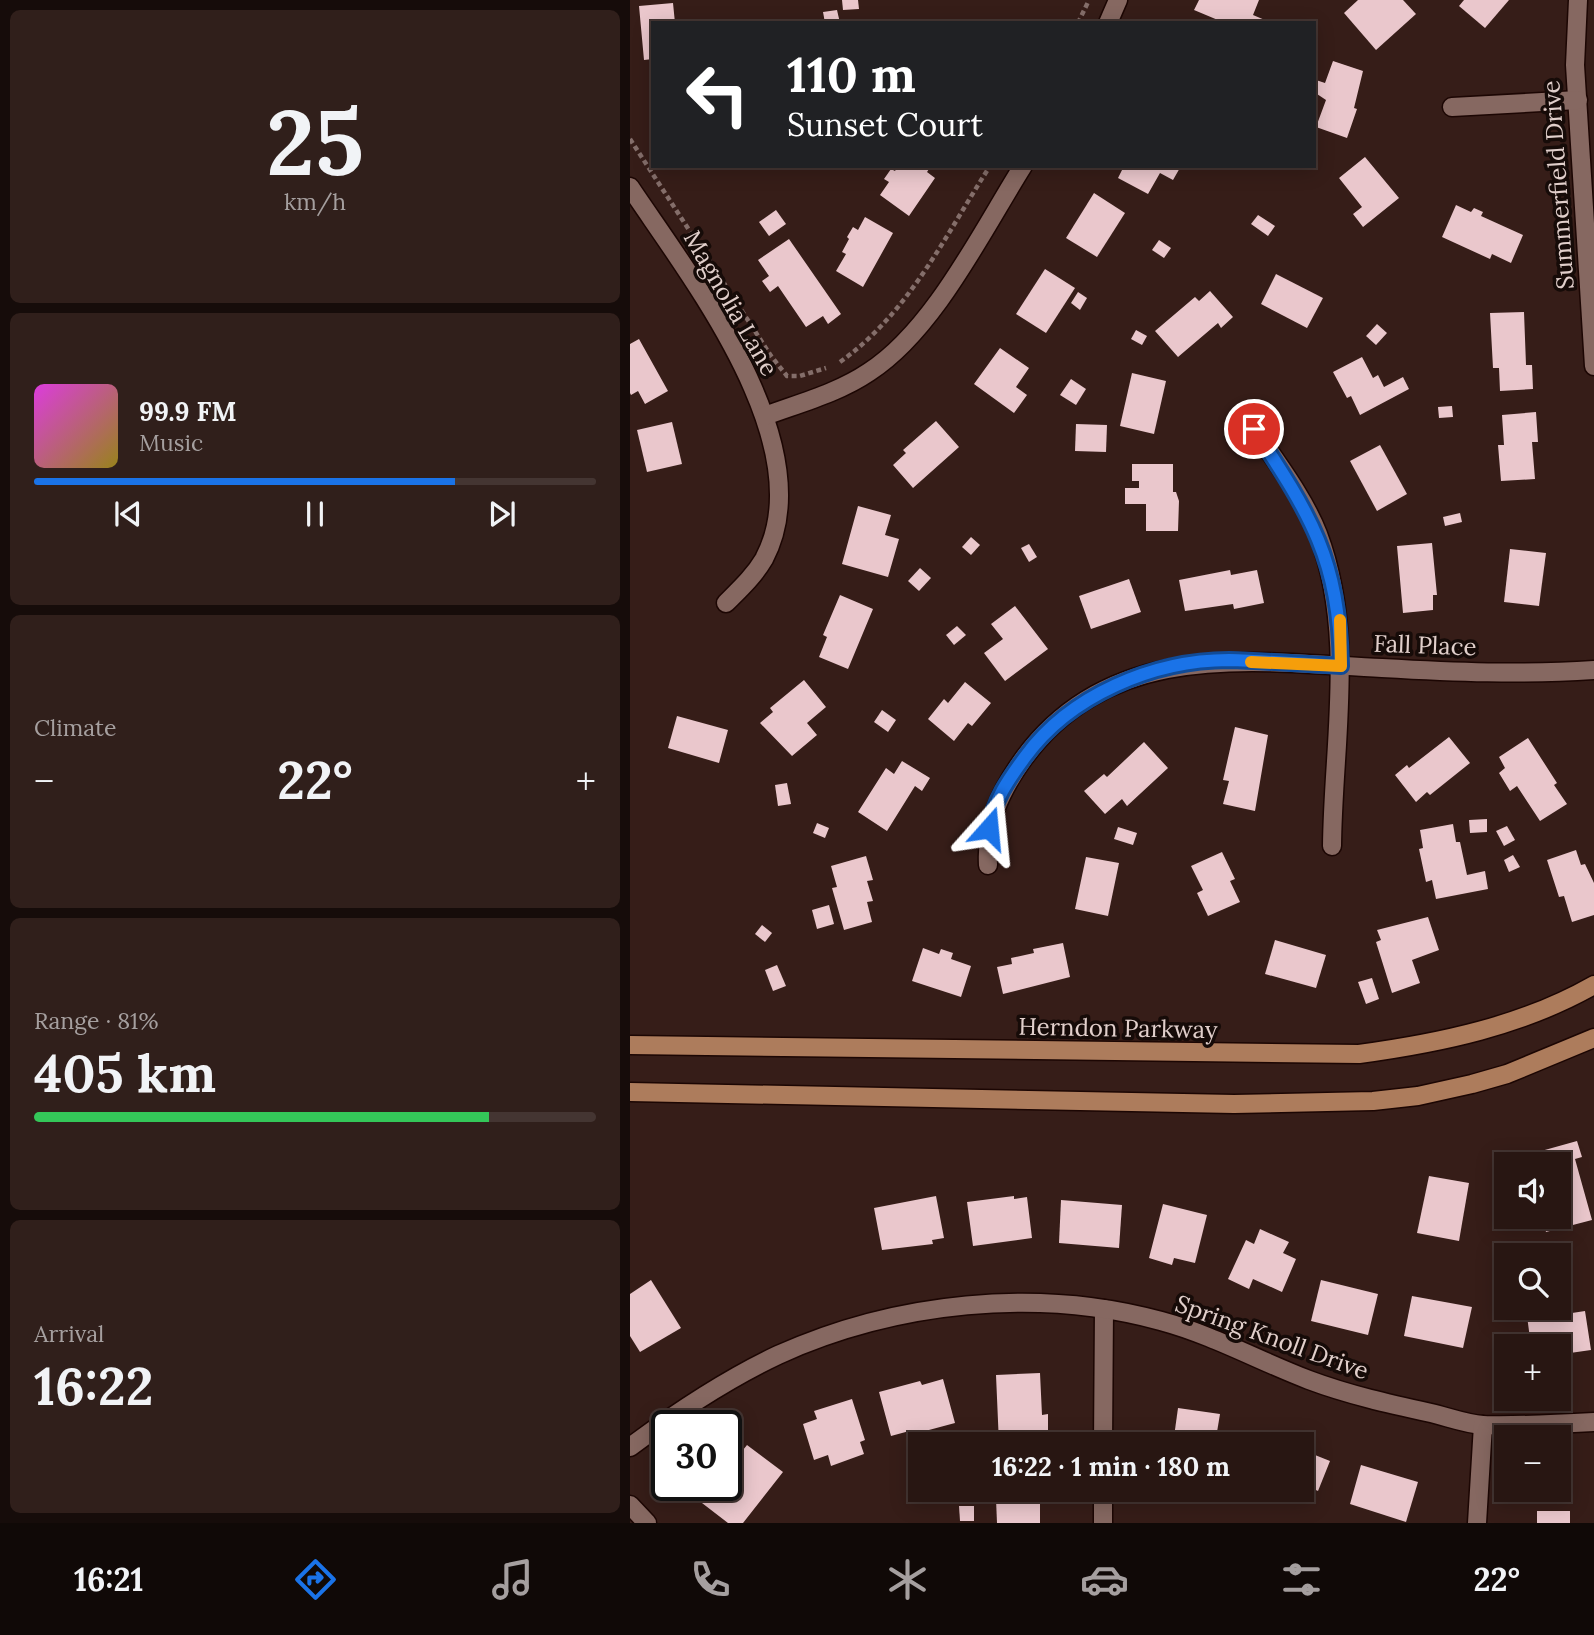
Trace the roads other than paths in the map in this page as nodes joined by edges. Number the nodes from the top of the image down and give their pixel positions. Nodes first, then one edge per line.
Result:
1 (1118, 0) edge
2 (1578, 0) edge
3 (1109, 21) edge
4 (1578, 100) junction
5 (1452, 107) dead end
6 (1022, 168) edge
7 (630, 187) edge
8 (1594, 366) edge
9 (765, 416) junction
10 (1254, 429) dead end
11 (726, 603) dead end
12 (1341, 666) junction
13 (1594, 670) edge
14 (1332, 846) dead end
15 (988, 865) dead end
16 (1594, 985) edge
17 (1594, 1038) edge
18 (630, 1045) edge
19 (630, 1092) edge
20 (1104, 1309) junction
21 (1594, 1422) edge
22 (1483, 1425) junction
23 (1103, 1432) edge
24 (630, 1447) edge
25 (1103, 1502) edge
26 (630, 1505) edge
27 (647, 1523) edge
28 (1103, 1523) edge
29 (1477, 1523) edge

1 - 3 street
2 - 4 street, Summerfield Drive
4 - 5 street
4 - 8 street, Summerfield Drive
6 - 9 street
7 - 9 street, Magnolia Lane
9 - 11 street, Magnolia Lane
10 - 12 street
12 - 13 street, Fall Place
12 - 14 street
12 - 15 street, Fall Place
16 - 18 main road, Herndon Parkway
17 - 19 main road
20 - 22 street, Spring Knoll Drive
20 - 23 street
20 - 24 street, Spring Knoll Drive
21 - 22 street, Spring Knoll Drive
22 - 29 street
25 - 28 street
26 - 27 street

